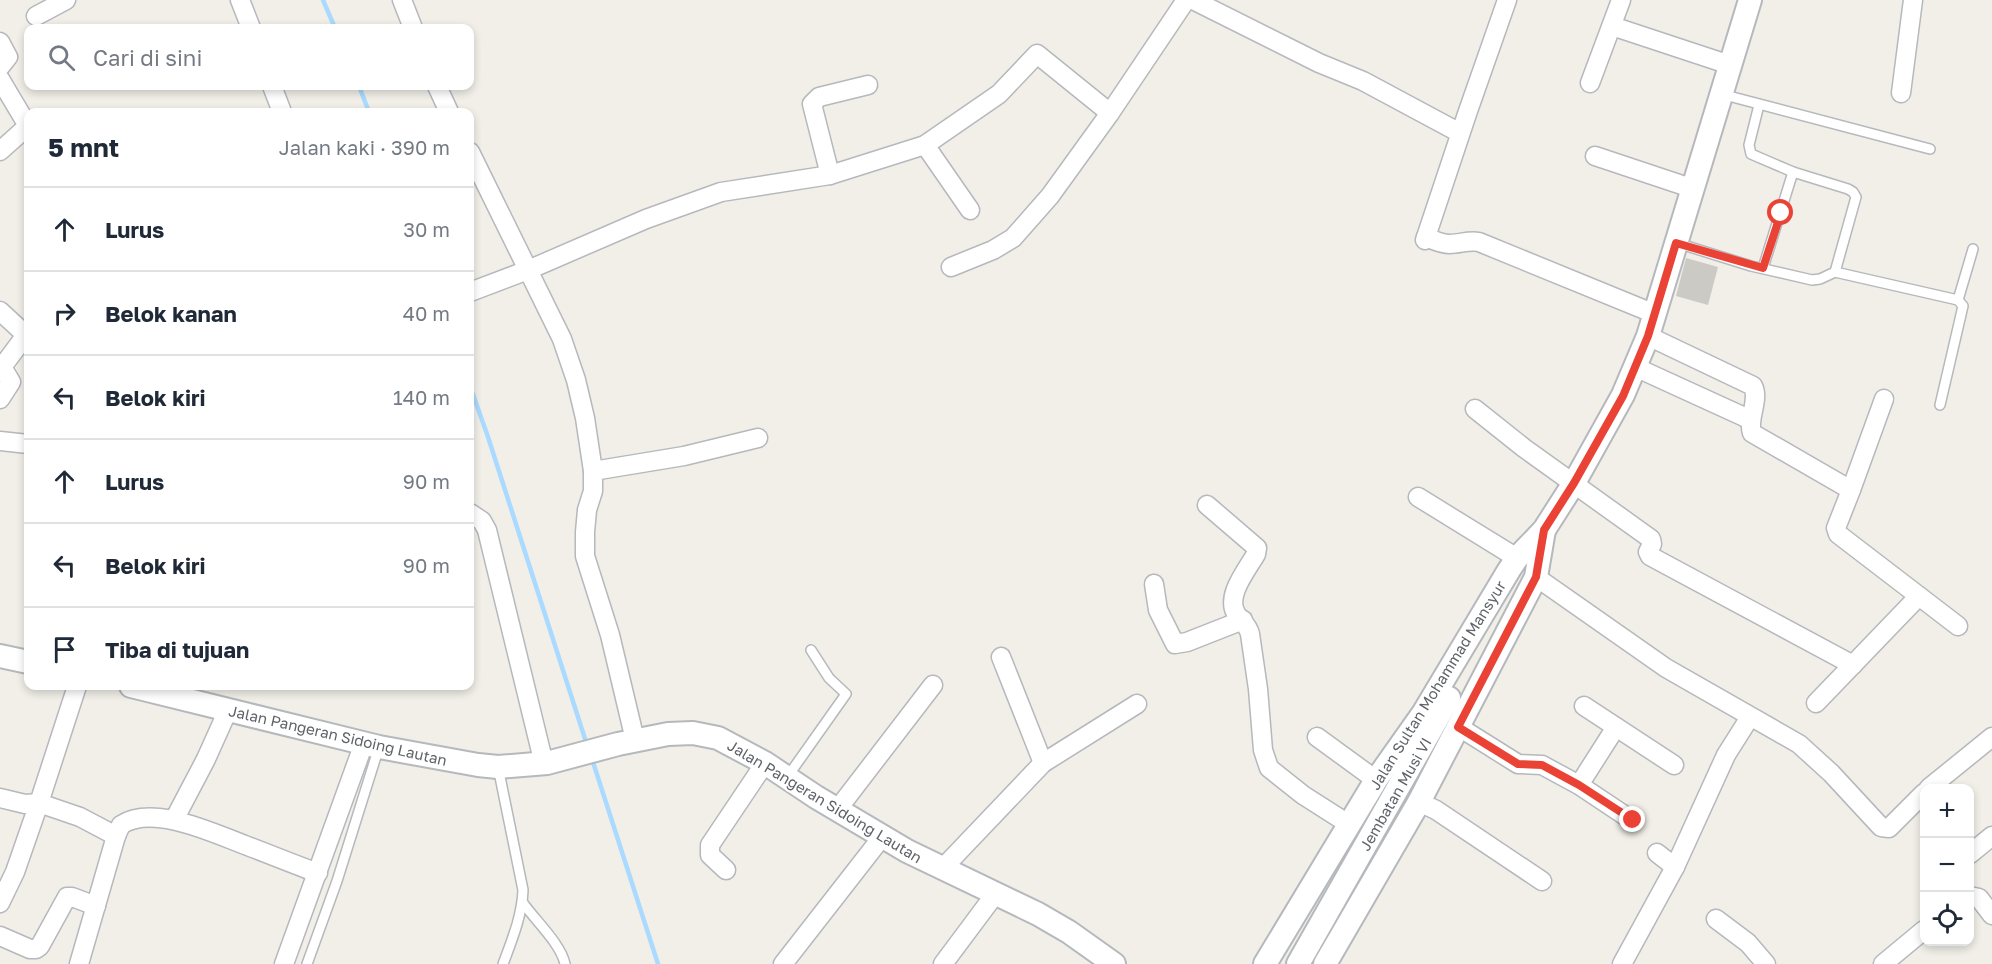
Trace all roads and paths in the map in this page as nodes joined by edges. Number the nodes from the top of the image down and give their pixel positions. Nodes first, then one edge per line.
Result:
1 (66, 0) edge
2 (240, 0) edge
3 (402, 0) edge
4 (1186, 0) edge
5 (1193, 0) edge
6 (1507, 0) edge
7 (1621, 0) edge
8 (1750, 0) edge
9 (1913, 0) edge
10 (43, 8) edge
11 (249, 24) edge
12 (411, 24) edge
13 (1612, 26) junction
14 (0, 42) edge
15 (1730, 65) junction
16 (0, 67) edge
17 (0, 79) edge
18 (1590, 83) dead end
19 (868, 85) dead end
20 (274, 90) edge
21 (439, 90) edge
22 (1901, 93) dead end
23 (1721, 94) junction
24 (1759, 105) junction
25 (280, 108) edge
26 (447, 108) edge
27 (1110, 113) junction
28 (24, 119) edge
29 (24, 130) edge
30 (1460, 133) junction
31 (925, 145) junction
32 (1930, 149) dead end
33 (0, 151) edge
34 (1595, 156) dead end
35 (474, 160) edge
36 (1793, 172) junction
37 (830, 175) junction
38 (1694, 189) junction
39 (970, 210) dead end
40 (1676, 243) junction
41 (1973, 249) dead end
42 (951, 267) dead end
43 (1763, 268) junction
44 (528, 270) junction
45 (1835, 272) junction
46 (474, 291) edge
47 (1958, 300) junction
48 (0, 310) edge
49 (1655, 314) junction
50 (24, 333) edge
51 (1648, 336) junction
52 (24, 340) edge
53 (1635, 366) junction
54 (0, 399) edge
55 (1884, 399) dead end
56 (1940, 405) dead end
57 (1475, 408) dead end
58 (1751, 420) junction
59 (758, 438) dead end
60 (0, 441) edge
61 (24, 444) edge
62 (593, 471) junction
63 (1574, 483) junction
64 (1851, 490) junction
65 (1418, 497) dead end
66 (1207, 505) dead end
67 (474, 516) edge
68 (1544, 530) junction
69 (1517, 558) junction
70 (1536, 577) junction
71 (1154, 584) dead end
72 (1918, 596) junction
73 (1243, 621) junction
74 (1958, 626) dead end
75 (811, 650) dead end
76 (0, 656) edge
77 (1001, 657) dead end
78 (24, 661) edge
79 (1853, 665) junction
80 (933, 685) dead end
81 (76, 690) edge
82 (152, 690) edge
83 (1816, 703) dead end
84 (1137, 704) dead end
85 (1584, 706) dead end
86 (228, 710) junction
87 (1750, 717) junction
88 (1458, 727) junction
89 (1616, 727) junction
90 (1317, 737) dead end
91 (1992, 737) edge
92 (627, 742) junction
93 (372, 745) junction
94 (765, 763) junction
95 (1043, 763) junction
96 (546, 764) junction
97 (1674, 765) dead end
98 (498, 767) junction
99 (789, 780) junction
100 (1376, 780) junction
101 (1935, 784) edge
102 (1579, 785) junction
103 (1920, 797) edge
104 (0, 798) edge
105 (1419, 802) junction
106 (39, 803) junction
107 (837, 810) junction
108 (174, 820) junction
109 (1633, 820) dead end
110 (1350, 825) junction
111 (116, 836) junction
112 (1992, 836) edge
113 (882, 837) junction
114 (1974, 851) edge
115 (1657, 853) dead end
116 (1675, 867) junction
117 (942, 869) junction
118 (726, 870) dead end
119 (318, 873) junction
120 (1542, 881) dead end
121 (996, 893) junction
122 (1974, 897) edge
123 (0, 903) edge
124 (523, 903) junction
125 (96, 906) junction
126 (1992, 915) edge
127 (1716, 919) dead end
128 (1920, 933) edge
129 (0, 936) edge
130 (1623, 963) edge
131 (79, 964) edge
132 (284, 964) edge
133 (307, 964) edge
134 (503, 964) edge
135 (564, 964) edge
136 (783, 964) edge
137 (943, 964) edge
138 (1114, 964) edge
139 (1265, 964) edge
140 (1298, 964) edge
141 (1325, 964) edge
142 (1766, 964) edge
143 (1883, 964) edge

1 - 10 street
2 - 11 street
3 - 12 street
4 - 27 street
5 - 30 street
6 - 30 street
7 - 13 street
8 - 15 street, Jalan Sultan Mohammad Mansyur
9 - 22 street
13 - 15 street
13 - 18 street
14 - 16 street
15 - 23 street, Jalan Sultan Mohammad Mansyur
17 - 28 street
19 - 37 street
20 - 25 street
21 - 26 street
23 - 24 lane
23 - 38 street, Jalan Sultan Mohammad Mansyur
24 - 32 lane
24 - 36 lane
27 - 31 street
27 - 42 street
29 - 33 street
30 - 49 street
31 - 37 street
31 - 39 street
34 - 38 street
35 - 44 street
36 - 43 lane
36 - 45 lane
37 - 44 street
38 - 40 street, Jalan Sultan Mohammad Mansyur
40 - 43 lane
40 - 49 street, Jalan Sultan Mohammad Mansyur
41 - 47 lane
43 - 45 lane
44 - 46 street
44 - 62 street
45 - 47 lane
47 - 56 lane
48 - 50 street
49 - 51 street, Jalan Sultan Mohammad Mansyur
51 - 53 street, Jalan Sultan Mohammad Mansyur
51 - 58 street
52 - 54 street
53 - 58 street
53 - 63 street, Jalan Sultan Mohammad Mansyur
55 - 64 street
57 - 63 street
58 - 64 street
59 - 62 street
60 - 61 street
62 - 92 street
63 - 68 street, Jalan Sultan Mohammad Mansyur
63 - 79 street
64 - 72 street
65 - 69 street
66 - 73 street
67 - 96 street
68 - 69 street, Jalan Sultan Mohammad Mansyur
68 - 70 street
68 - 140 street, Jembatan Musi VI
69 - 100 street, Jalan Sultan Mohammad Mansyur
70 - 87 street
70 - 88 street
71 - 73 street
72 - 74 street
72 - 79 street
73 - 110 street
75 - 99 lane
76 - 78 street
77 - 95 street
79 - 83 street
80 - 107 street
81 - 106 street
82 - 86 street, Jalan Pangeran Sidoing Lautan
84 - 95 street
85 - 89 street
86 - 93 street, Jalan Pangeran Sidoing Lautan
86 - 108 street
87 - 103 street
87 - 116 street
88 - 102 street
88 - 105 street
89 - 97 street
89 - 102 street
90 - 100 street
91 - 101 street
92 - 94 street, Jalan Pangeran Sidoing Lautan
92 - 96 street, Jalan Pangeran Sidoing Lautan
93 - 98 street, Jalan Pangeran Sidoing Lautan
93 - 119 street
93 - 133 lane
94 - 99 street, Jalan Pangeran Sidoing Lautan
94 - 118 street
95 - 117 street
96 - 98 street, Jalan Pangeran Sidoing Lautan
98 - 124 lane
99 - 107 street, Jalan Pangeran Sidoing Lautan
100 - 110 street, Jalan Sultan Mohammad Mansyur
102 - 109 street
104 - 106 street
105 - 120 street
105 - 141 street
106 - 111 street
106 - 123 street
107 - 113 street, Jalan Pangeran Sidoing Lautan
108 - 111 street
108 - 119 street
110 - 139 street, Jalan Sultan Mohammad Mansyur
111 - 125 street
112 - 114 street
113 - 117 street, Jalan Pangeran Sidoing Lautan
113 - 136 street
115 - 116 street
116 - 130 street
117 - 121 street, Jalan Pangeran Sidoing Lautan
119 - 132 street
121 - 137 street
121 - 138 street, Jalan Pangeran Sidoing Lautan
122 - 126 street
124 - 134 lane
124 - 135 lane
125 - 129 street
125 - 131 street
127 - 142 street
128 - 143 street

